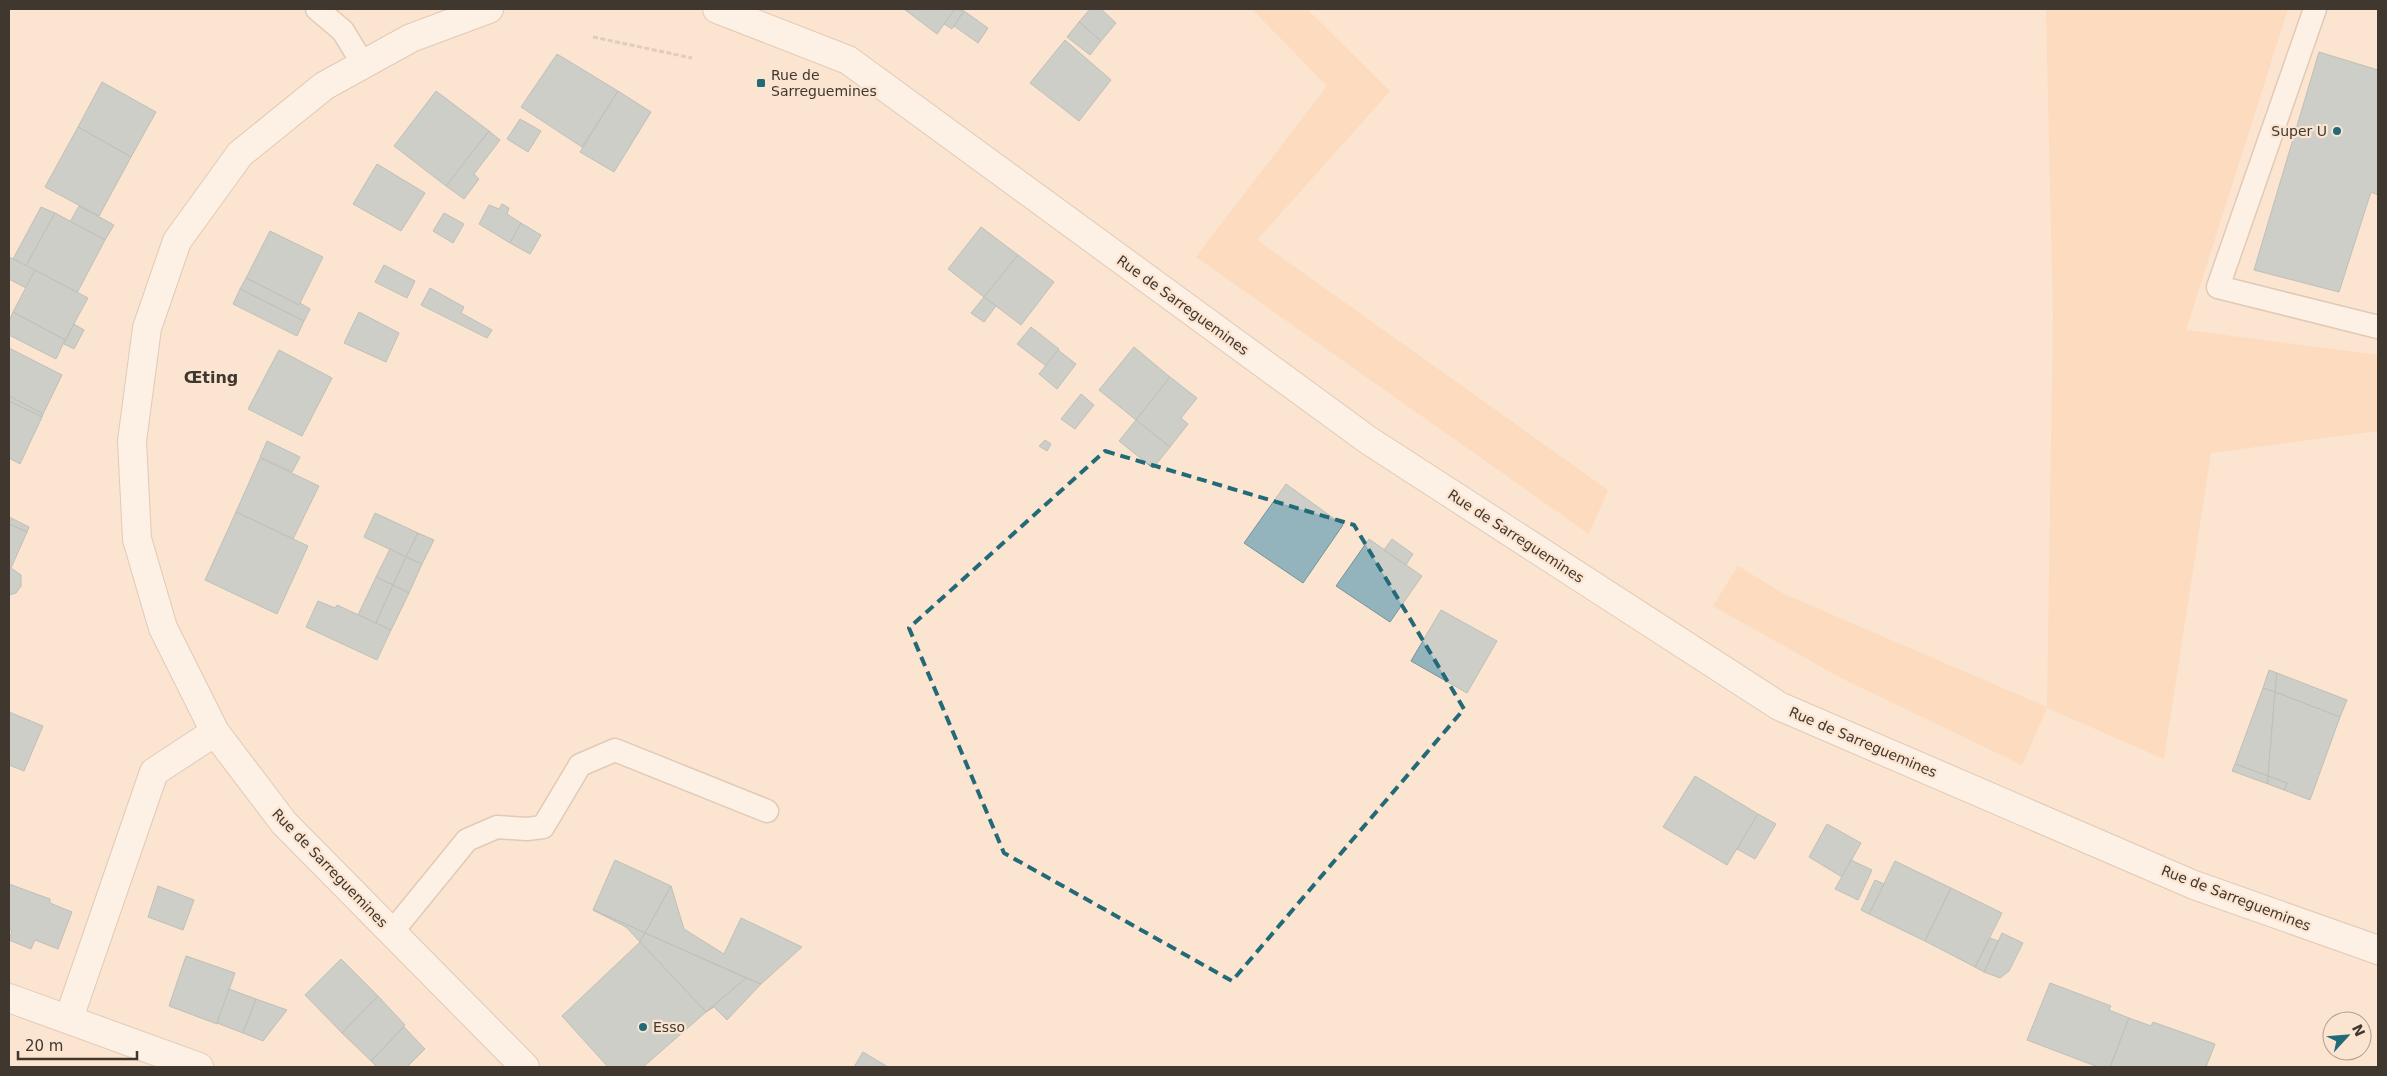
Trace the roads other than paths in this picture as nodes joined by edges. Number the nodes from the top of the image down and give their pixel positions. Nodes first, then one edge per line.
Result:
1 (317, 9) edge
2 (489, 9) edge
3 (717, 9) edge
4 (2315, 9) edge
5 (363, 64) junction
6 (2378, 327) edge
7 (215, 732) junction
8 (767, 811) dead end
9 (392, 932) junction
10 (2378, 950) edge
11 (9, 998) edge
12 (69, 1018) junction
13 (199, 1067) edge
14 (525, 1067) edge

1 - 5 lane
2 - 5 main road, Rue de Sarreguemines
3 - 10 main road, Rue de Sarreguemines
4 - 6 lane
5 - 7 main road, Rue de Sarreguemines
7 - 9 main road, Rue de Sarreguemines
7 - 12 main road
8 - 9 lane
9 - 14 main road, Rue de Sarreguemines
11 - 12 main road
12 - 13 main road

